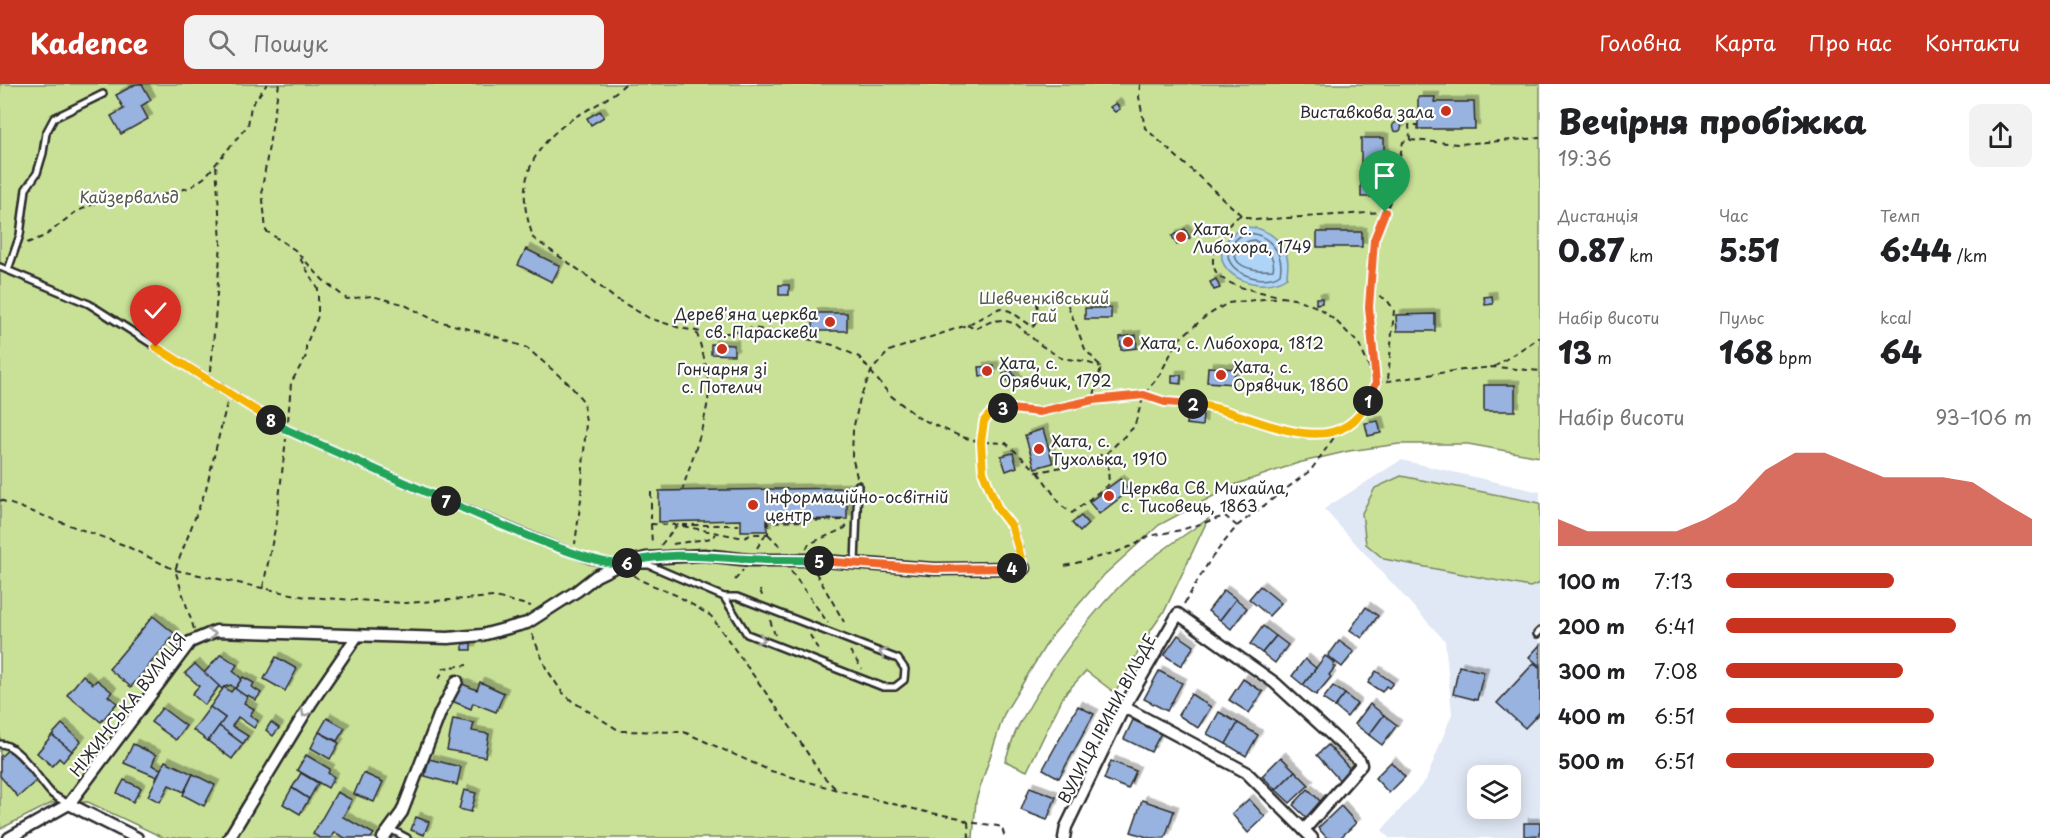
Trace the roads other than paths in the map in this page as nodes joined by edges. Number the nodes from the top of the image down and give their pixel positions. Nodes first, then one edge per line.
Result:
1 (103, 94) dead end
2 (0, 267) edge
3 (8, 270) junction
4 (858, 485) road end
5 (1012, 527) road end
6 (855, 563) junction
7 (621, 564) junction
8 (1024, 568) joint
9 (723, 597) junction
10 (357, 636) junction
11 (458, 681) dead end
12 (1124, 707) junction
13 (0, 744) edge
14 (69, 804) junction
15 (390, 829) junction
16 (1308, 834) edge
17 (9, 838) edge
18 (137, 838) edge
19 (229, 838) edge
20 (383, 838) edge
21 (408, 838) edge
22 (1064, 838) edge

1 - 3 lane
2 - 3 lane
3 - 7 lane
4 - 6 lane
5 - 8 lane
6 - 7 street, НІЖИНСЬКА ВУЛИЦЯ
6 - 8 street, НІЖИНСЬКА ВУЛИЦЯ
7 - 9 lane
7 - 10 street, НІЖИНСЬКА ВУЛИЦЯ
9 -> 9 lane
14 -> 10 street, НІЖИНСЬКА ВУЛИЦЯ
10 -> 19 street
11 - 15 street
12 - 16 street
12 - 16 street, ВУЛИЦЯ ІРИНИ ВІЛЬДЕ
12 - 22 street, ВУЛИЦЯ ІРИНИ ВІЛЬДЕ
13 - 14 lane
14 - 17 street, НІЖИНСЬКА ВУЛИЦЯ
14 - 18 street
15 - 20 street
15 - 21 lane

